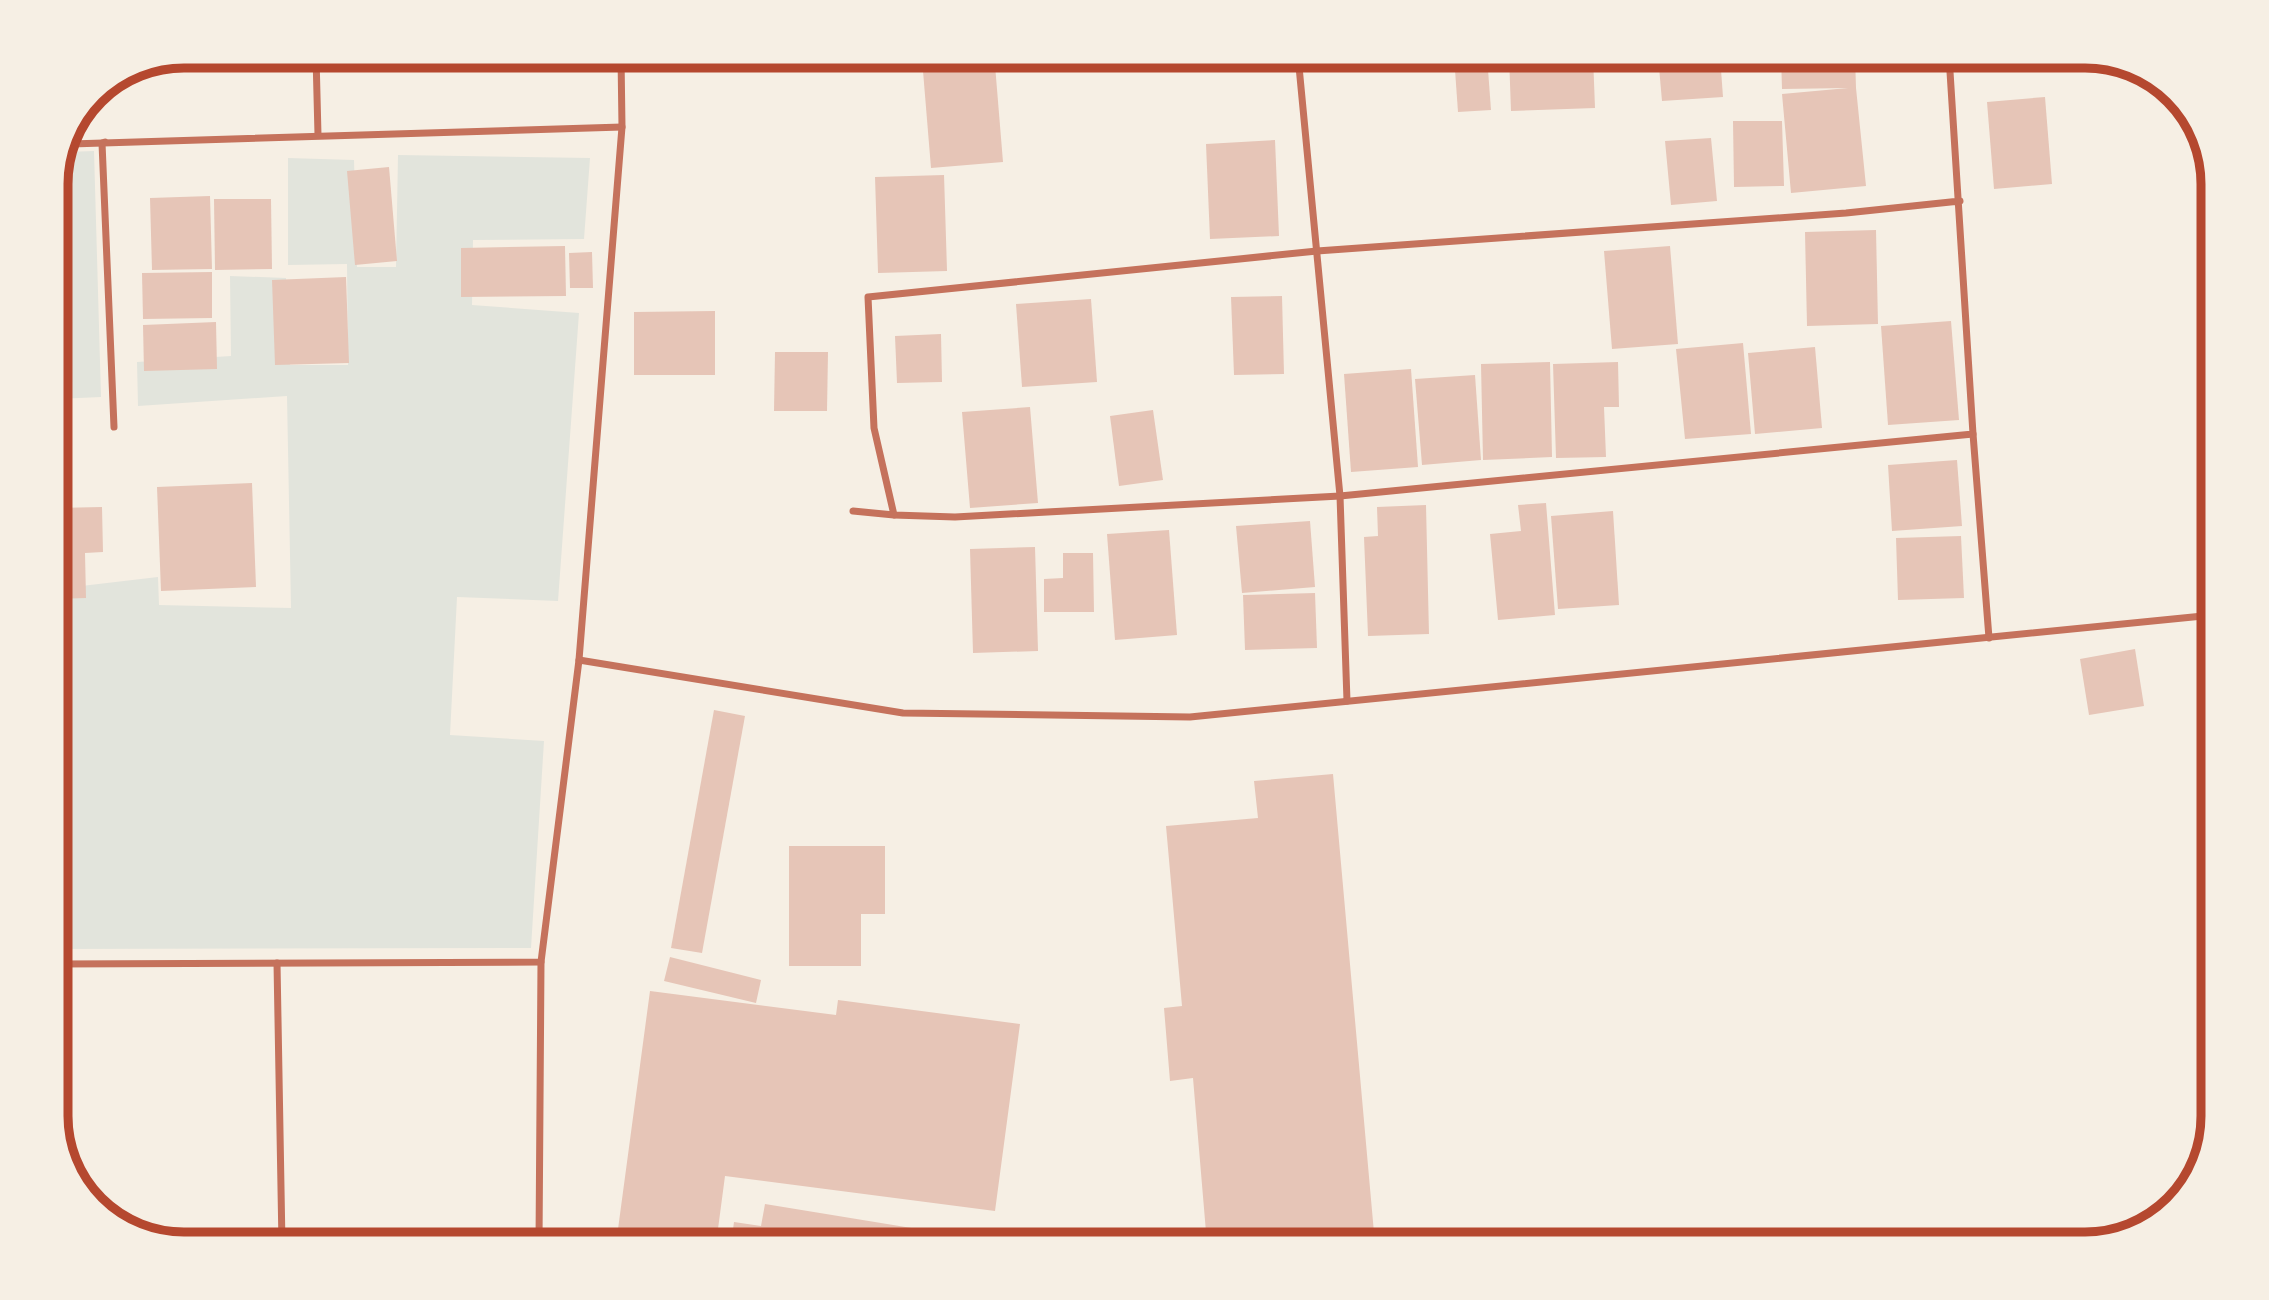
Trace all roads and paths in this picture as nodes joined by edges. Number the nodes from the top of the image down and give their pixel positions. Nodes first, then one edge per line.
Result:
1 (316, 68) edge
2 (621, 68) edge
3 (1299, 68) edge
4 (1950, 68) edge
5 (622, 127) junction
6 (318, 135) junction
7 (105, 142) junction
8 (76, 144) edge
9 (1960, 201) junction
10 (1317, 251) junction
11 (114, 427) dead end
12 (1973, 434) junction
13 (1340, 496) junction
14 (853, 511) dead end
15 (894, 515) junction
16 (2201, 616) edge
17 (1989, 638) junction
18 (579, 660) junction
19 (1347, 701) junction
20 (541, 962) junction
21 (277, 963) junction
22 (68, 964) edge
23 (282, 1232) edge
24 (539, 1232) edge

1 - 6 street
2 - 5 street
3 - 10 street
4 - 9 street
5 - 6 street
5 - 18 street
6 - 7 street
7 - 8 street
7 - 11 street
9 - 10 street
9 - 12 street
10 - 13 street
10 - 15 street
12 - 13 street
12 - 17 street
13 - 15 street
13 - 19 street
14 - 15 street
16 - 17 street
17 - 19 street
18 - 19 street
18 - 20 street
20 - 21 street
20 - 24 street
21 - 22 street
21 - 23 street

